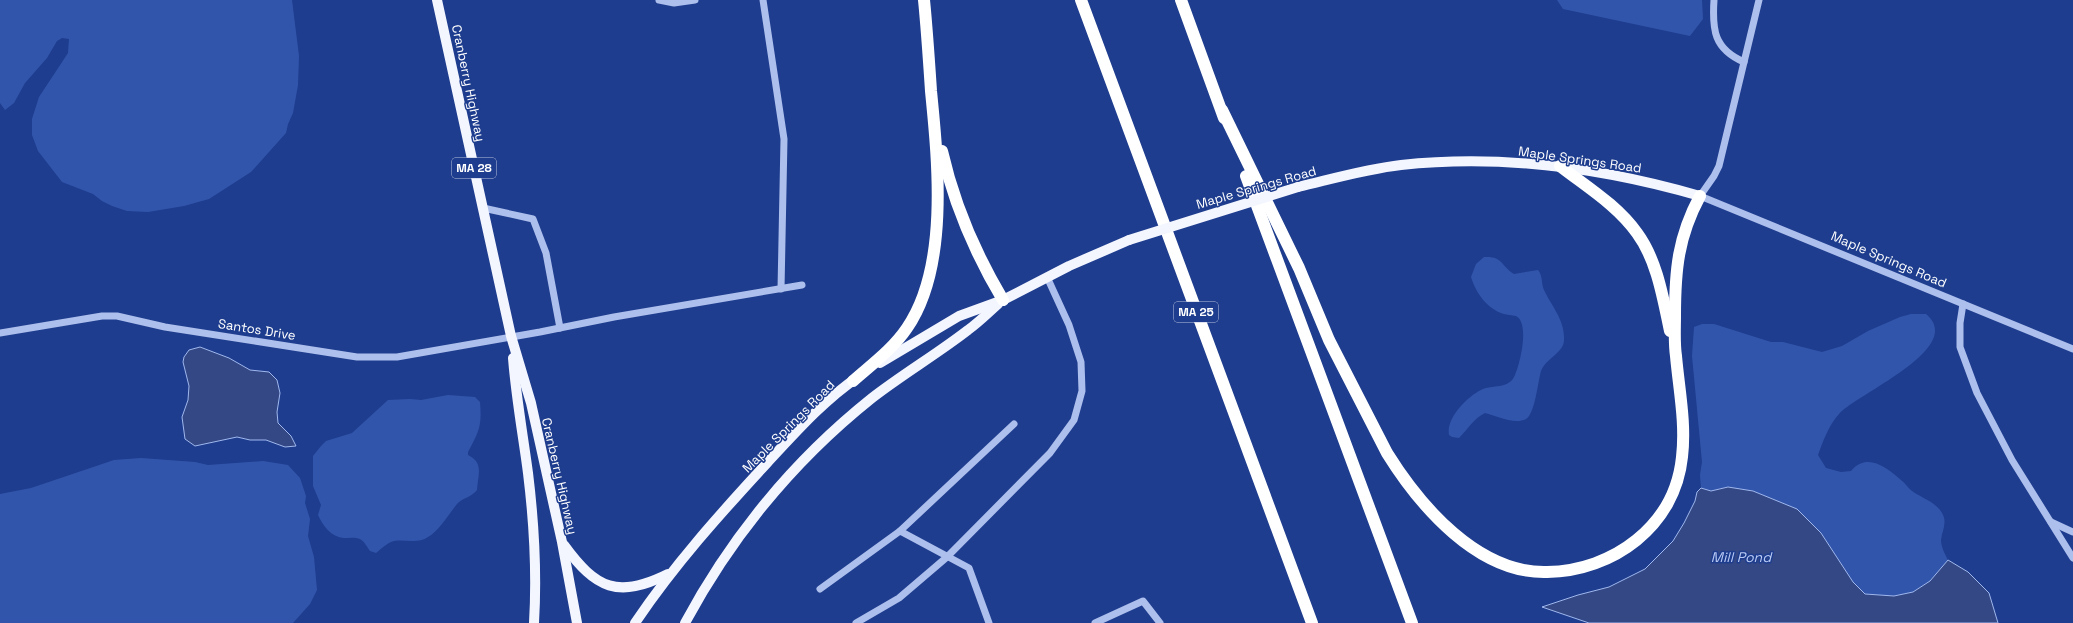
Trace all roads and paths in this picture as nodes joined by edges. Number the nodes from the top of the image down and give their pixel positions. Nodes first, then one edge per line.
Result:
1 (437, 0) edge
2 (659, 0) edge
3 (695, 0) edge
4 (763, 0) edge
5 (924, 0) edge
6 (1081, 0) edge
7 (1181, 0) edge
8 (1714, 0) edge
9 (1759, 0) edge
10 (1744, 62) junction
11 (1222, 110) junction
12 (935, 122) junction
13 (1560, 166) junction
14 (1700, 196) junction
15 (483, 208) junction
16 (1047, 277) junction
17 (802, 285) dead end
18 (781, 289) junction
19 (1003, 300) junction
20 (1963, 304) junction
21 (560, 328) junction
22 (0, 333) edge
23 (511, 336) junction
24 (2073, 349) edge
25 (1675, 354) junction
26 (853, 381) junction
27 (1014, 424) dead end
28 (2051, 522) junction
29 (900, 530) junction
30 (2073, 532) edge
31 (562, 542) junction
32 (947, 557) junction
33 (2073, 558) edge
34 (670, 574) junction
35 (820, 589) dead end
36 (534, 623) edge
37 (577, 623) edge
38 (635, 623) edge
39 (685, 623) edge
40 (856, 623) edge
41 (989, 623) edge
42 (1095, 623) edge
43 (1160, 623) edge
44 (1312, 623) edge
45 (1412, 623) edge

1 - 15 main road, Cranberry Highway / MA 28
2 - 3 street
4 - 18 street
5 - 12 highway
6 - 44 highway, MA 25
7 - 11 highway
8 - 10 street
9 - 10 street
10 - 14 street
11 - 25 highway
11 - 45 highway
12 - 19 highway
12 - 26 highway
13 - 14 main road, Maple Springs Road
13 - 16 main road, Maple Springs Road, bridge
13 - 25 highway
14 - 20 street, Maple Springs Road
14 - 25 highway
15 - 21 street
15 - 23 main road, Cranberry Highway / MA 28
16 - 19 main road, Maple Springs Road
16 - 32 street
17 - 18 street
18 - 21 street
19 - 26 main road, Maple Springs Road
19 - 39 main road, Maple Springs Road
20 - 24 street, Maple Springs Road
20 - 28 street
21 - 23 street
22 - 23 street, Santos Drive
23 - 31 main road, Cranberry Highway / MA 28
23 - 36 main road, Cranberry Highway / MA 28
26 - 34 main road, Maple Springs Road
27 - 29 street
28 - 30 street
28 - 33 street
29 - 32 street
29 - 35 street
31 - 34 main road
31 - 37 main road, Cranberry Highway / MA 28
32 - 40 street
32 - 41 street
34 - 38 main road, Maple Springs Road
42 - 43 street

